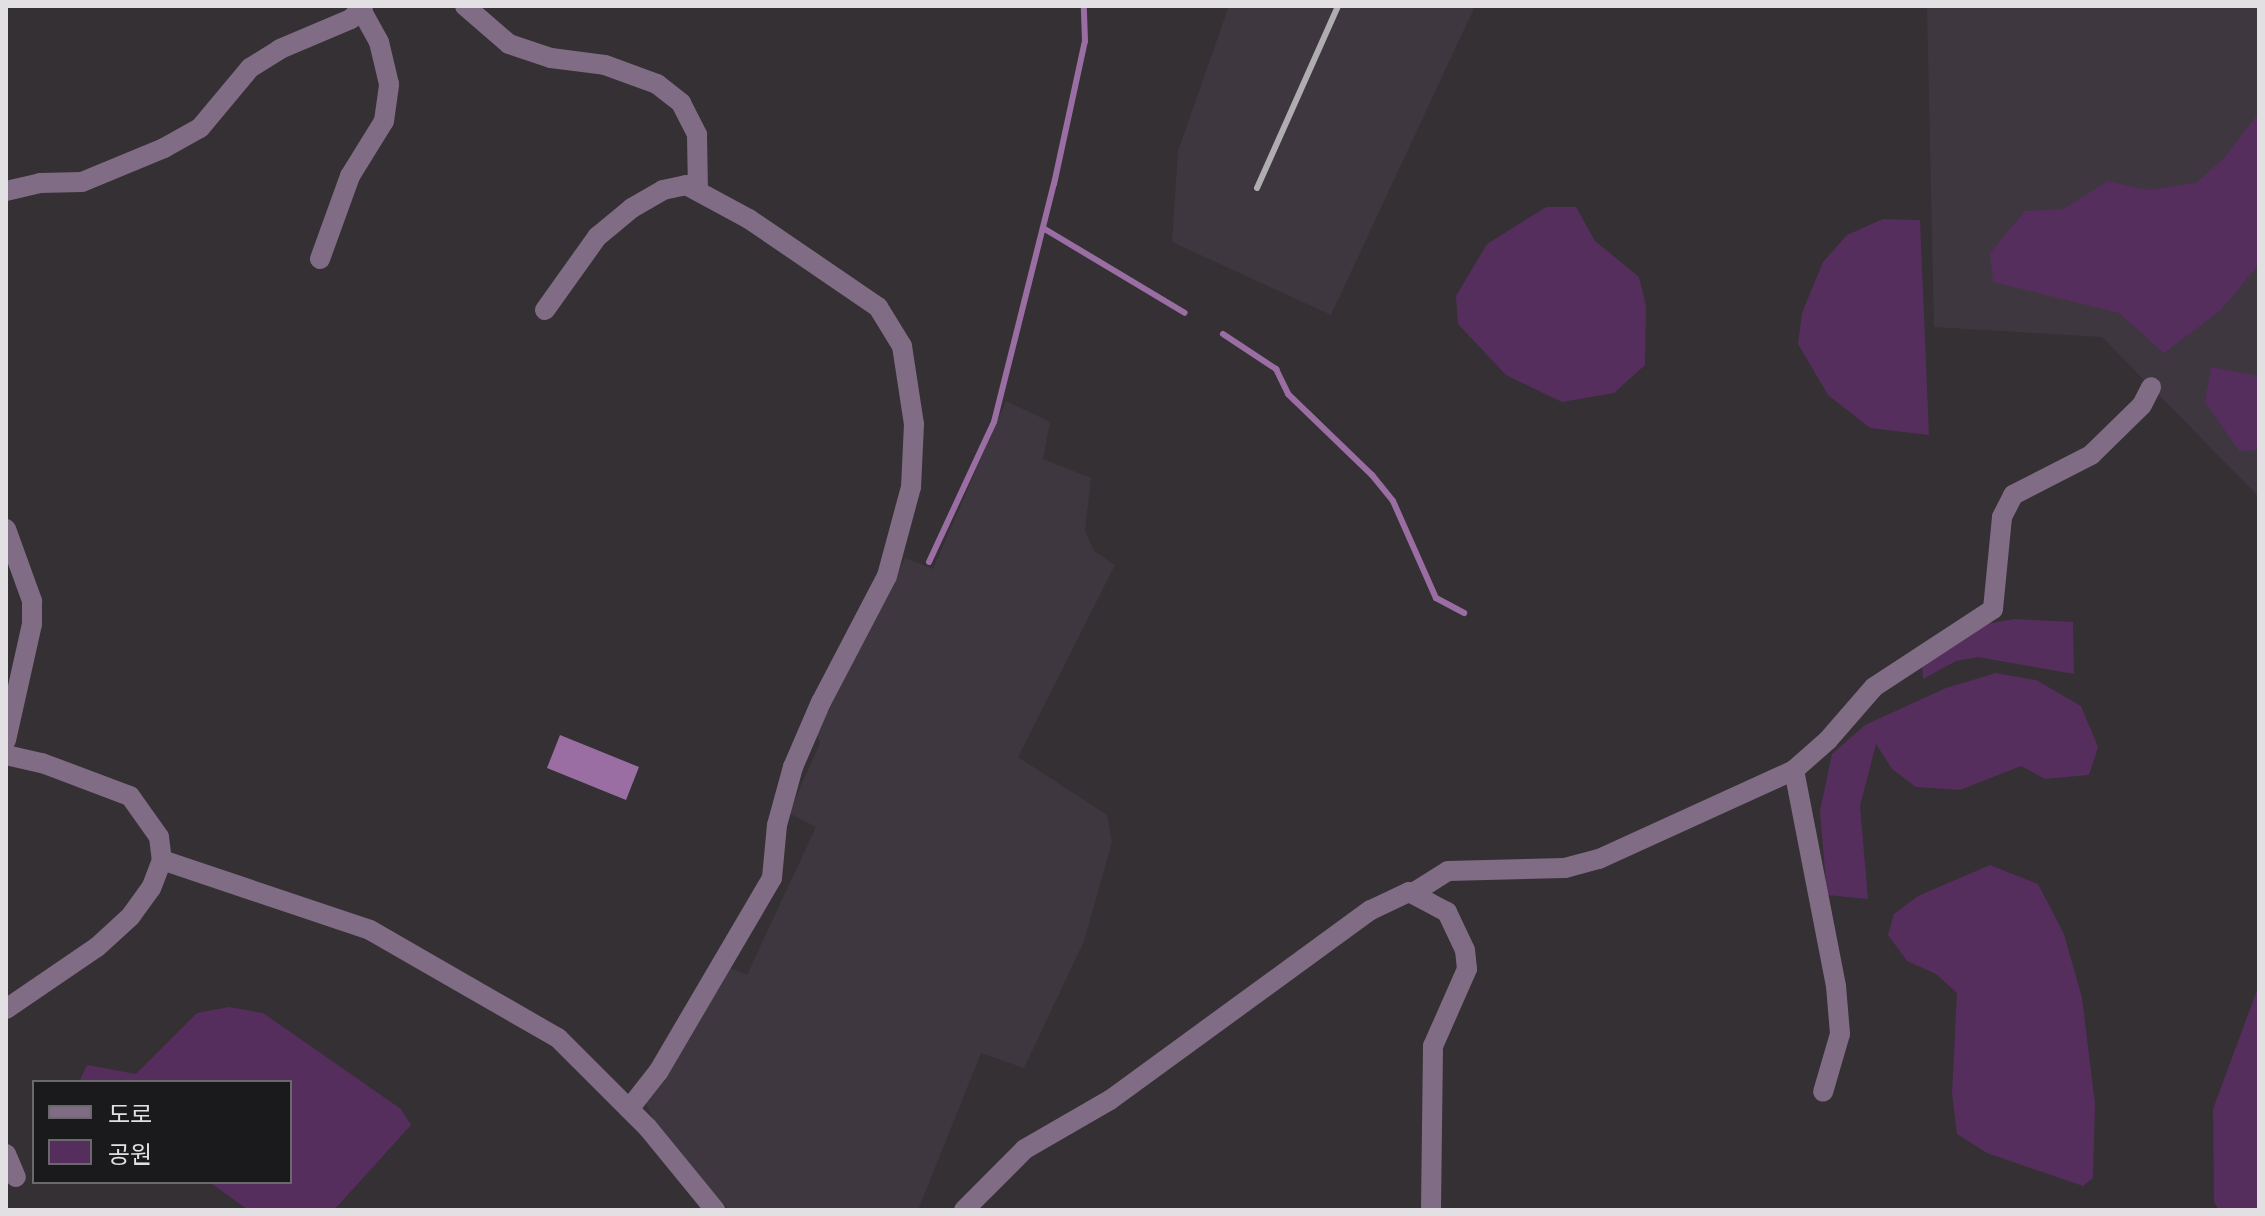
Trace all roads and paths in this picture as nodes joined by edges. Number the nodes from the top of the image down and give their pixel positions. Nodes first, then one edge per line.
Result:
1 (465, 6) edge
2 (363, 9) edge
3 (698, 190) junction
4 (6, 191) edge
5 (320, 259) dead end
6 (545, 310) dead end
7 (2151, 387) dead end
8 (6, 529) edge
9 (6, 740) edge
10 (6, 755) edge
11 (1794, 770) junction
12 (162, 860) junction
13 (1413, 893) junction
14 (6, 1009) edge
15 (1823, 1092) dead end
16 (629, 1109) junction
17 (6, 1154) edge
18 (16, 1177) dead end
19 (715, 1210) edge
20 (964, 1210) edge
21 (1431, 1210) edge

1 - 3 street
2 - 4 street
2 - 5 street
3 - 6 street
3 - 16 street
7 - 11 street
8 - 9 street
10 - 12 street
11 - 13 street
11 - 15 street
12 - 14 street
12 - 16 street
13 - 20 street
13 - 21 street
16 - 19 street
17 - 18 street

